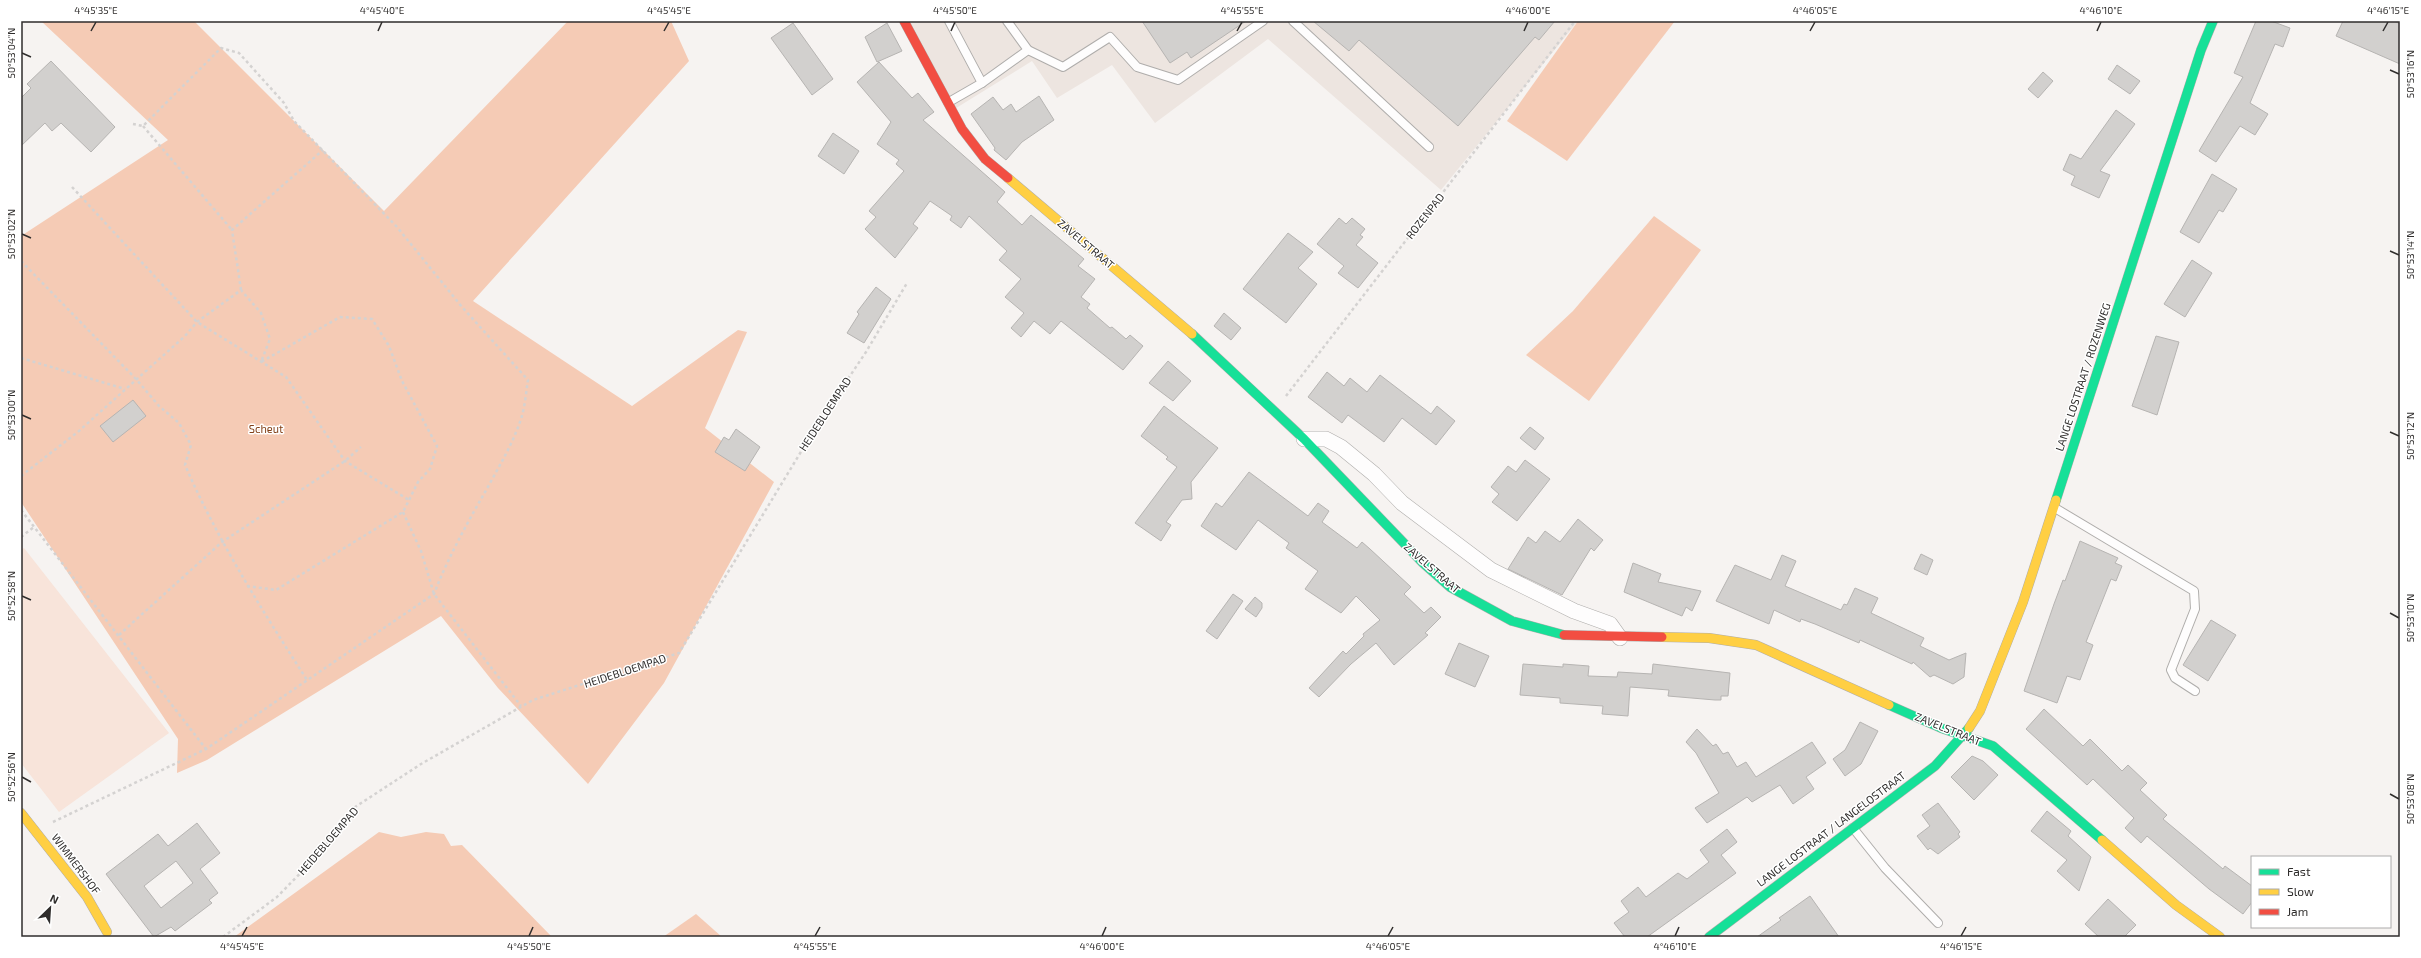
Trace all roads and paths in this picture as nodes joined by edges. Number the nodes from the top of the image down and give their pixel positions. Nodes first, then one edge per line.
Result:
1 (904, 21) edge
2 (949, 21) edge
3 (1007, 21) edge
4 (1263, 21) edge
5 (1293, 21) edge
6 (1574, 21) edge
7 (2213, 21) edge
8 (1028, 50) junction
9 (982, 83) junction
10 (949, 102) junction
11 (133, 124) dead end
12 (143, 126) junction
13 (1429, 147) dead end
14 (323, 150) junction
15 (72, 187) dead end
16 (232, 230) junction
17 (21, 261) edge
18 (907, 283) dead end
19 (240, 290) junction
20 (197, 322) junction
21 (21, 358) edge
22 (261, 362) junction
23 (136, 379) junction
24 (125, 389) junction
25 (1275, 410) junction
26 (1304, 439) junction
27 (361, 447) dead end
28 (345, 461) junction
29 (21, 476) edge
30 (409, 500) junction
31 (2053, 507) junction
32 (21, 510) edge
33 (403, 512) junction
34 (34, 527) junction
35 (21, 537) edge
36 (222, 542) junction
37 (247, 586) junction
38 (434, 594) junction
39 (119, 635) junction
40 (1620, 638) junction
41 (307, 680) junction
42 (2195, 691) dead end
43 (521, 706) junction
44 (1964, 736) junction
45 (206, 749) junction
46 (21, 812) edge
47 (1852, 828) junction
48 (35, 830) junction
49 (1938, 923) dead end
50 (107, 932) dead end
51 (223, 937) edge
52 (1709, 937) edge
53 (2220, 937) edge

1 - 10 street, ZAVELSTRAAT
2 - 9 lane
3 - 8 lane
4 - 8 lane
5 - 13 lane
6 - 25 path, ROZENPAD
7 - 31 street, LANGE LOSTRAAT / ROZENWEG
8 - 9 lane
9 - 10 lane
10 - 25 street, ZAVELSTRAAT
11 - 12 path
12 - 14 path
12 - 16 path
14 - 16 path
14 - 38 path
15 - 20 path
16 - 19 path
17 - 23 path
18 - 43 path, HEIDEBLOEMPAD
19 - 20 path
19 - 22 path
20 - 22 path
20 - 23 path
21 - 24 path
22 - 28 path
22 - 30 path
23 - 24 path
23 - 36 path
24 - 29 path
25 - 26 street, ZAVELSTRAAT
26 - 40 street
26 - 40 street, ZAVELSTRAAT
27 - 28 path
28 - 30 path
28 - 36 path
30 - 33 path
31 - 42 lane
31 - 44 street, LANGE LOSTRAAT / ROZENWEG
32 - 34 path
33 - 37 path
33 - 38 path
34 - 35 path
34 - 39 path
36 - 37 path
36 - 39 path
37 - 41 path
38 - 41 path
38 - 43 path
39 - 45 path
40 - 44 street, ZAVELSTRAAT
41 - 45 path
43 - 51 path, HEIDEBLOEMPAD
44 - 47 street, LANGE LOSTRAAT / LANGELOSTRAAT
44 - 53 street, ZAVELSTRAAT
45 - 48 path
46 - 48 street, WIMMERSHOF
47 - 49 lane
47 - 52 street, LANGE LOSTRAAT / LANGELOSTRAAT
48 - 50 street, WIMMERSHOF

